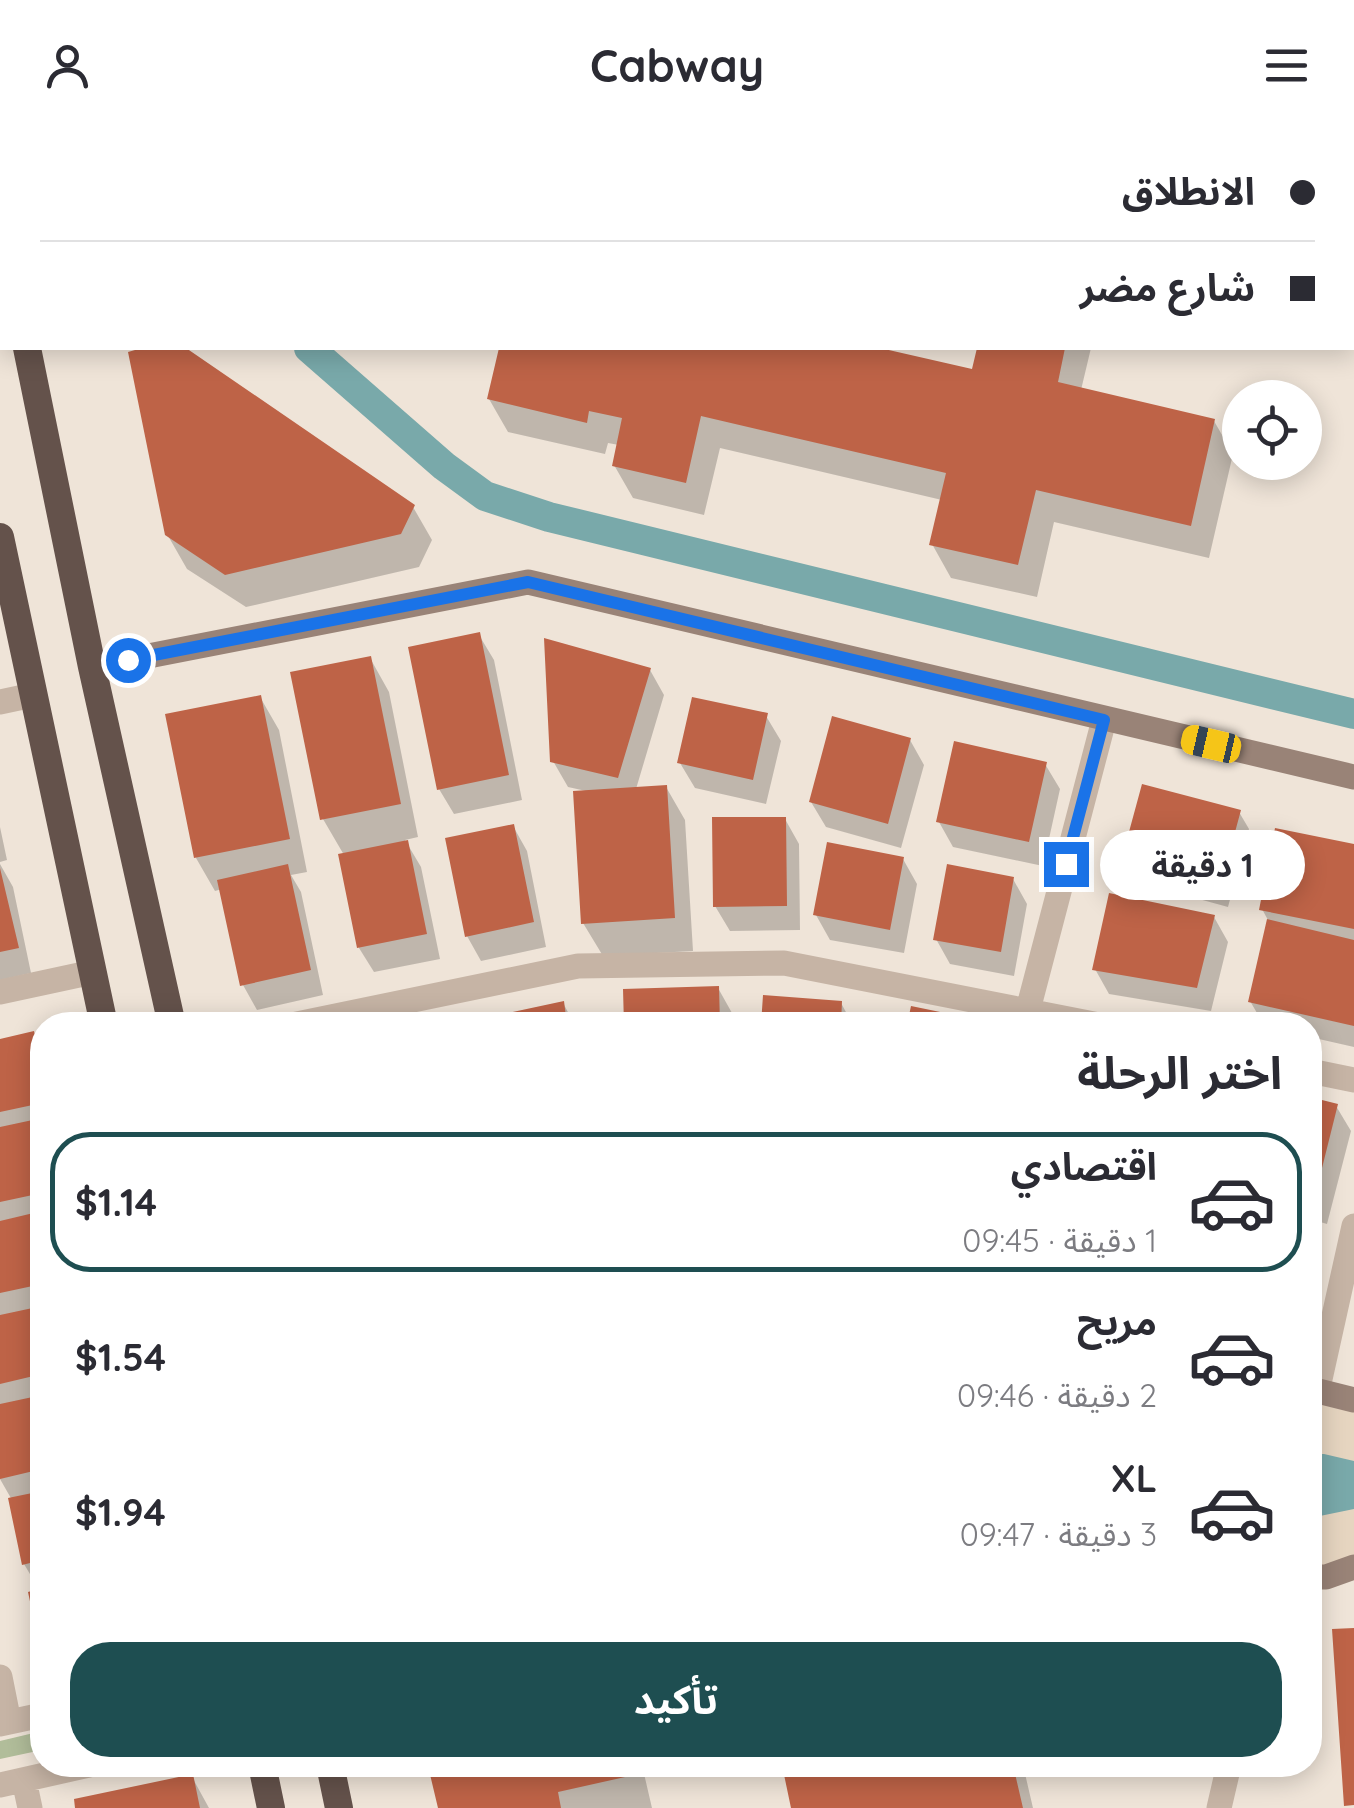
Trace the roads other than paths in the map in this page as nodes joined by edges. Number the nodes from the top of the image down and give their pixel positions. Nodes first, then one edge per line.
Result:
1 (27, 350) edge
2 (0, 538) edge
3 (92, 668) junction
4 (33, 695) junction
5 (0, 702) edge
6 (1104, 720) junction
7 (1354, 777) edge
8 (93, 972) junction
9 (0, 992) edge
10 (101, 1012) edge
11 (169, 1012) edge
12 (355, 1012) edge
13 (1003, 1012) edge
14 (1026, 1012) edge
15 (1322, 1073) edge
16 (1354, 1080) edge
17 (1354, 1226) edge
18 (1322, 1356) edge
19 (1322, 1390) edge
20 (1354, 1400) edge
21 (1354, 1566) edge
22 (1322, 1577) edge
23 (0, 1677) edge
24 (30, 1718) edge
25 (5, 1723) edge
26 (265, 1777) edge
27 (333, 1777) edge
28 (1226, 1777) edge
29 (12, 1782) edge
30 (30, 1808) edge
31 (272, 1808) edge
32 (340, 1808) edge
33 (1220, 1808) edge

1 - 3 highway
2 - 4 highway
3 - 6 main road
3 - 11 highway
4 - 5 street
4 - 8 highway
6 - 7 main road
6 - 14 street
8 - 9 street
8 - 10 highway
12 - 13 street
15 - 16 street
17 - 18 street
19 - 20 main road
21 - 22 main road
23 - 25 street
24 - 25 street
26 - 31 highway
27 - 32 highway
28 - 33 street
29 - 30 street

